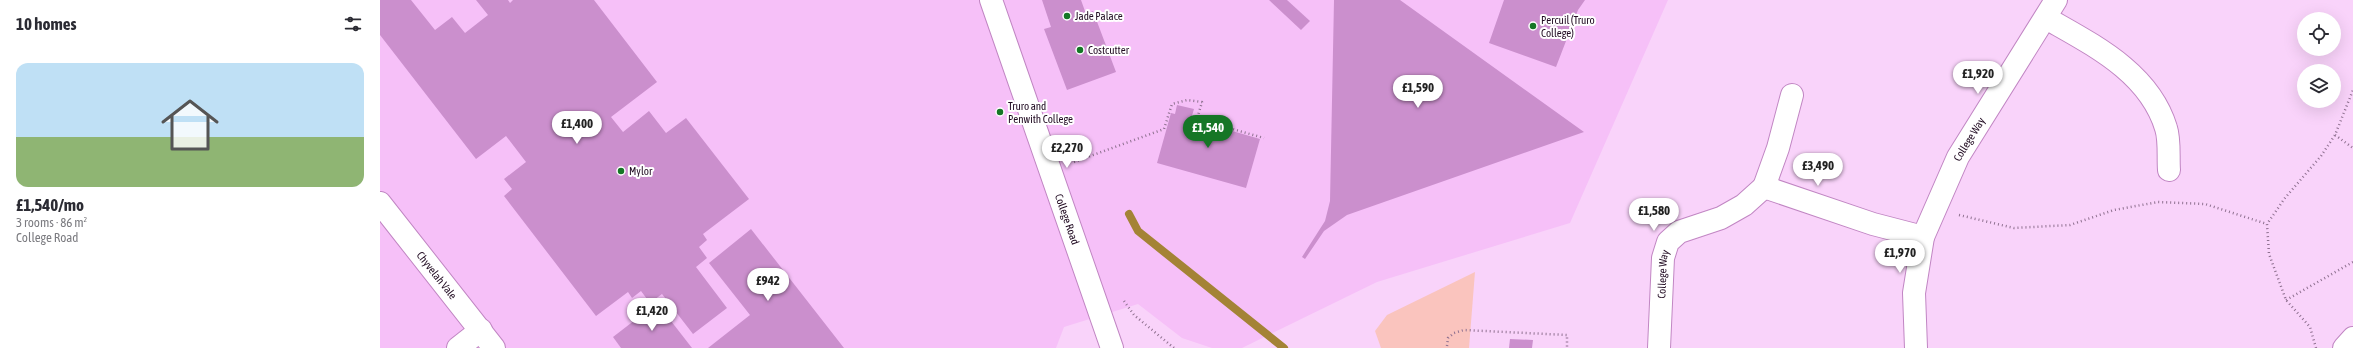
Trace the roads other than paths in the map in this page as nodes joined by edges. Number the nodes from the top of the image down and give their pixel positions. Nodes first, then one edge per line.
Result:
1 (990, 0) edge
2 (2049, 6) edge
3 (1792, 95) dead end
4 (2169, 170) dead end
5 (1764, 187) junction
6 (380, 204) edge
7 (1923, 237) junction
8 (481, 330) junction
9 (2353, 338) edge
10 (458, 348) edge
11 (494, 348) edge
12 (1112, 348) edge
13 (1659, 348) edge
14 (1916, 348) edge
15 (2344, 348) edge

1 - 12 street, College Road
2 - 4 street
2 - 7 street, College Way
3 - 5 street, College Way
5 - 7 street
5 - 13 street, College Way
6 - 8 street, Chyvelah Vale
7 - 14 street, College Way
8 - 10 street
8 - 11 street, Chyvelah Vale
9 - 15 street

